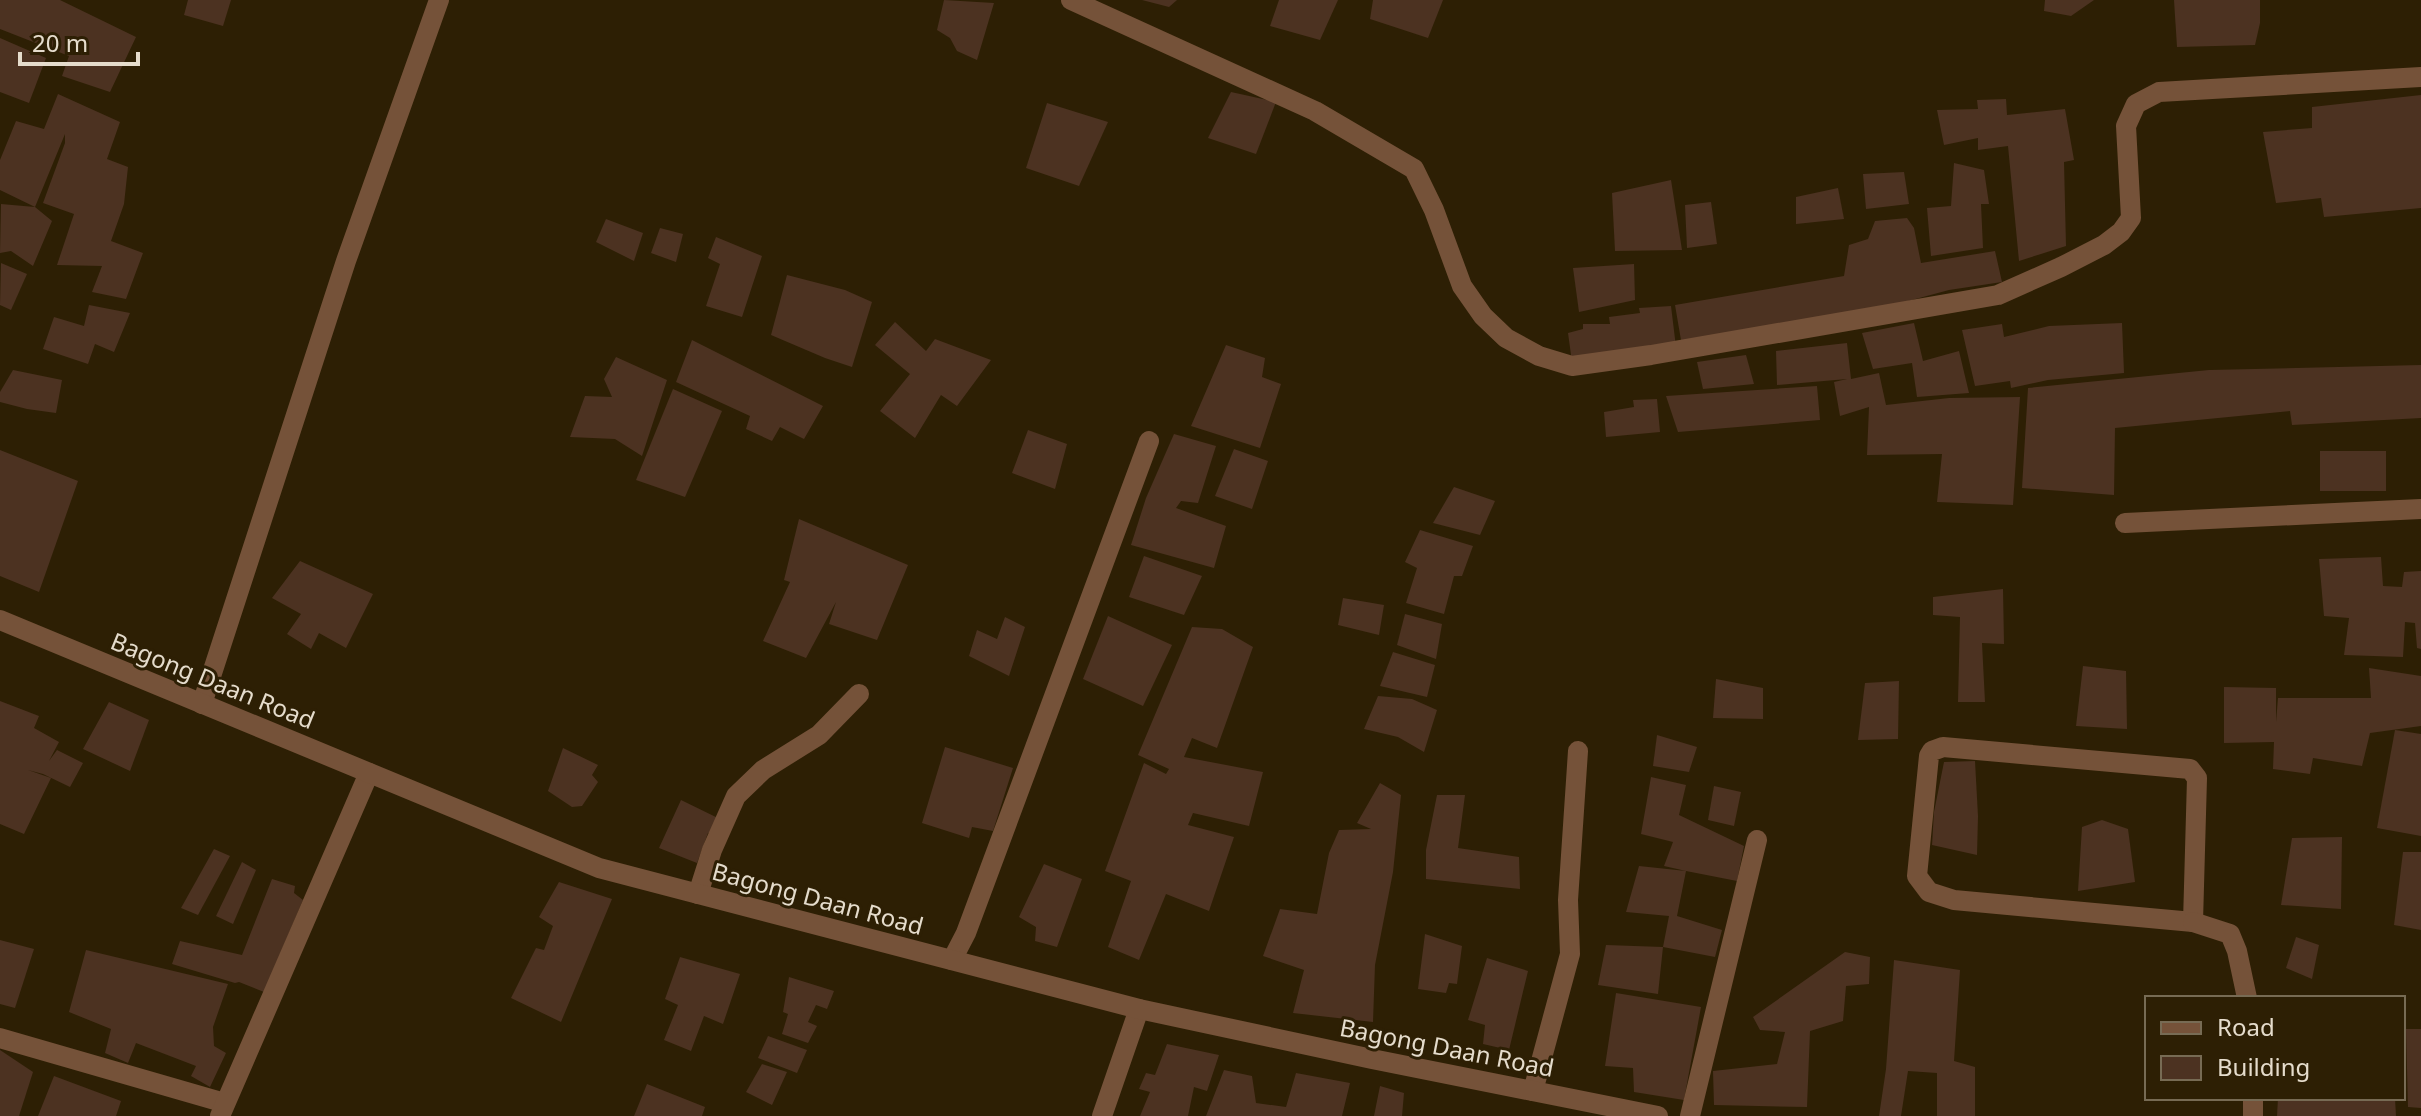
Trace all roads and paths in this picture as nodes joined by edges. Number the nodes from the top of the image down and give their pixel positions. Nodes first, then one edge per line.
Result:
1 (439, 0) edge
2 (1071, 0) edge
3 (2421, 77) edge
4 (1149, 441) dead end
5 (2421, 509) edge
6 (2125, 523) dead end
7 (0, 620) edge
8 (859, 694) dead end
9 (202, 704) junction
10 (1578, 751) dead end
11 (369, 773) junction
12 (1757, 840) dead end
13 (698, 894) junction
14 (2193, 922) junction
15 (952, 960) junction
16 (2247, 996) edge
17 (1139, 1009) junction
18 (0, 1038) edge
19 (1533, 1091) junction
20 (222, 1110) edge
21 (1102, 1116) edge
22 (1658, 1116) edge
23 (1690, 1116) edge

1 - 9 street
2 - 3 street
4 - 15 street
5 - 6 street
7 - 9 street, Bagong Daan Road
8 - 13 street
9 - 11 street, Bagong Daan Road
10 - 19 street
11 - 13 street, Bagong Daan Road
11 - 20 street
12 - 23 street
13 - 15 street, Bagong Daan Road
14 - 14 street
14 - 16 street
15 - 17 street, Bagong Daan Road
17 - 19 street, Bagong Daan Road
17 - 21 street
18 - 20 street
19 - 22 street, Bagong Daan Road

